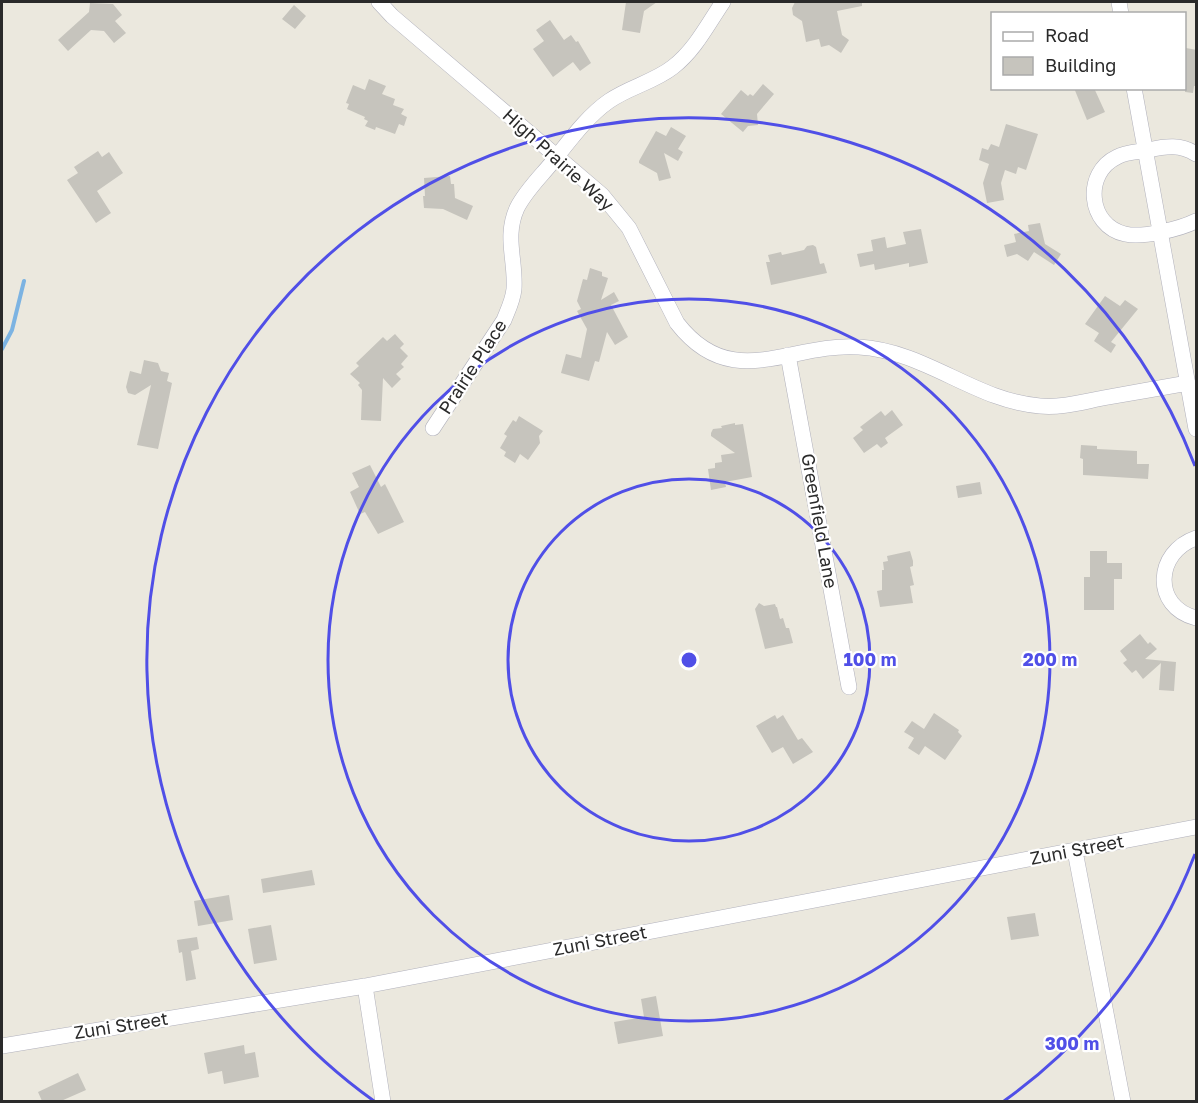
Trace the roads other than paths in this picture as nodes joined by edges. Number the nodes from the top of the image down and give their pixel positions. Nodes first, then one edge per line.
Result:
1 (379, 2) edge
2 (723, 2) edge
3 (1134, 90) edge
4 (1145, 150) junction
5 (1197, 154) edge
6 (557, 156) junction
7 (1197, 221) edge
8 (1160, 231) junction
9 (788, 355) junction
10 (1188, 383) junction
11 (433, 428) dead end
12 (1197, 429) edge
13 (1197, 538) edge
14 (1197, 618) edge
15 (849, 687) dead end
16 (1197, 827) edge
17 (1075, 851) junction
18 (365, 986) junction
19 (2, 1046) edge
20 (383, 1101) edge
21 (1123, 1101) edge

1 - 6 street, High Prairie Way
2 - 6 street, Prairie Place
3 - 4 street
4 - 5 street
4 - 8 street
4 - 8 street
6 - 9 street, High Prairie Way
6 - 11 street, Prairie Place
7 - 8 street
8 - 10 street
9 - 10 street, High Prairie Way
9 - 15 street, Greenfield Lane
10 - 12 street
13 - 14 street
16 - 17 street, Zuni Street
17 - 18 street, Zuni Street
17 - 21 street
18 - 19 street, Zuni Street
18 - 20 street

